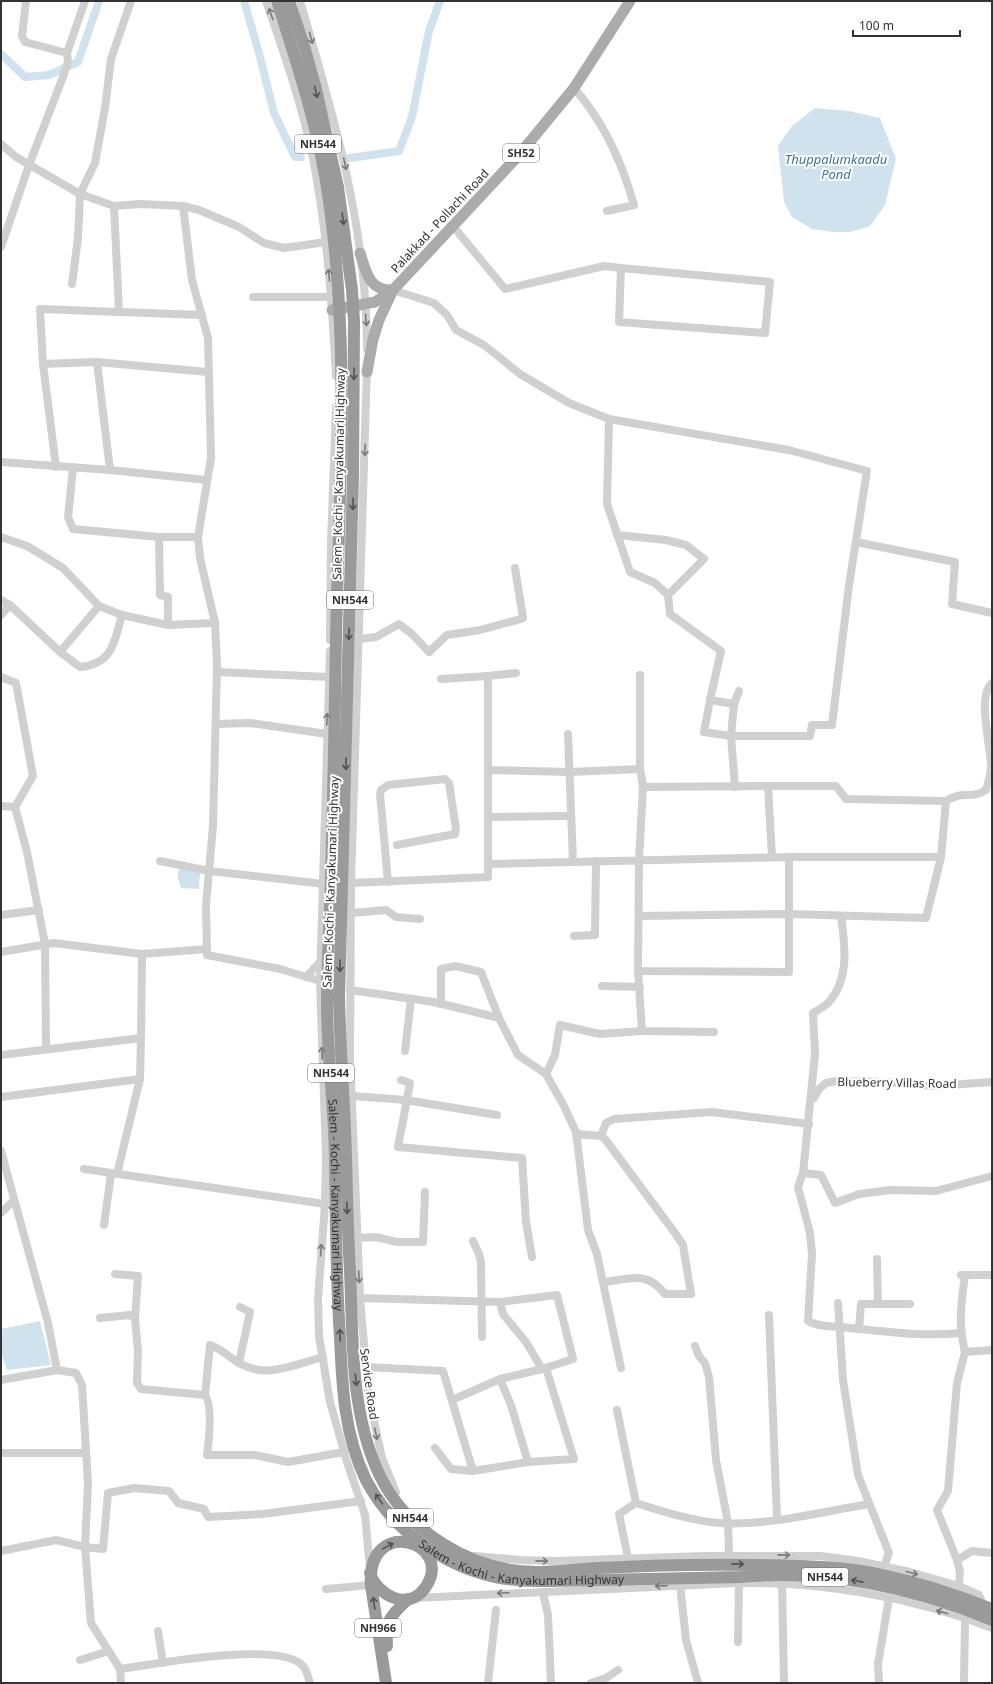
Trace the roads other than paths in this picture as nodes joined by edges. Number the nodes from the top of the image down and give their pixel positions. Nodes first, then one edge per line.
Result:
1 (26, 1) edge
2 (85, 1) edge
3 (131, 1) edge
4 (266, 1) edge
5 (277, 1) edge
6 (288, 1) edge
7 (300, 1) edge
8 (629, 1) edge
9 (67, 53) junction
10 (574, 88) junction
11 (1, 144) edge
12 (29, 165) junction
13 (80, 194) junction
14 (114, 206) junction
15 (183, 206) junction
16 (607, 211) dead end
17 (452, 225) junction
18 (326, 242) junction
19 (1, 247) edge
20 (360, 253) junction
21 (621, 268) junction
22 (72, 284) dead end
23 (393, 290) junction
24 (335, 295) junction
25 (253, 297) dead end
26 (365, 304) junction
27 (332, 310) junction
28 (119, 312) junction
29 (202, 315) junction
30 (97, 362) junction
31 (43, 364) junction
32 (208, 372) junction
33 (367, 372) junction
34 (609, 419) junction
35 (1, 462) edge
36 (56, 467) junction
37 (73, 468) junction
38 (110, 470) junction
39 (207, 480) junction
40 (618, 535) junction
41 (1, 537) edge
42 (198, 537) junction
43 (159, 538) junction
44 (856, 542) junction
45 (516, 568) dead end
46 (668, 595) junction
47 (1, 600) edge
48 (10, 605) junction
49 (99, 606) junction
50 (992, 613) edge
51 (1, 615) edge
52 (122, 615) junction
53 (215, 623) junction
54 (168, 625) junction
55 (359, 639) junction
56 (60, 652) junction
57 (217, 672) junction
58 (516, 674) dead end
59 (640, 675) dead end
60 (488, 676) junction
61 (1, 677) edge
62 (329, 677) junction
63 (441, 679) dead end
64 (992, 683) edge
65 (739, 691) dead end
66 (710, 700) junction
67 (734, 704) junction
68 (216, 724) junction
69 (327, 734) junction
70 (568, 734) dead end
71 (731, 736) junction
72 (640, 769) junction
73 (488, 770) junction
74 (569, 772) junction
75 (768, 786) junction
76 (642, 787) junction
77 (736, 787) junction
78 (946, 801) junction
79 (1, 806) edge
80 (15, 807) junction
81 (571, 816) junction
82 (488, 817) junction
83 (398, 845) dead end
84 (772, 857) junction
85 (789, 857) junction
86 (941, 857) junction
87 (639, 860) junction
88 (160, 861) dead end
89 (596, 861) junction
90 (573, 862) junction
91 (488, 864) junction
92 (209, 871) junction
93 (388, 882) junction
94 (351, 883) junction
95 (324, 884) junction
96 (39, 910) junction
97 (351, 913) junction
98 (789, 914) junction
99 (1, 916) edge
100 (639, 916) junction
101 (841, 916) junction
102 (420, 919) dead end
103 (574, 936) dead end
104 (46, 944) junction
105 (207, 949) junction
106 (1, 952) edge
107 (142, 954) junction
108 (321, 962) junction
109 (638, 971) junction
110 (306, 977) junction
111 (320, 981) junction
112 (602, 986) dead end
113 (640, 987) junction
114 (350, 990) junction
115 (411, 999) junction
116 (441, 1004) junction
117 (499, 1018) junction
118 (642, 1031) junction
119 (714, 1032) dead end
120 (141, 1038) junction
121 (46, 1050) junction
122 (405, 1051) dead end
123 (1, 1055) edge
124 (546, 1074) junction
125 (140, 1079) junction
126 (401, 1080) dead end
127 (992, 1082) edge
128 (352, 1096) junction
129 (1, 1097) edge
130 (406, 1100) junction
131 (811, 1102) junction
132 (497, 1115) dead end
133 (809, 1124) junction
134 (576, 1134) junction
135 (601, 1136) junction
136 (1, 1152) edge
137 (84, 1169) dead end
138 (803, 1173) junction
139 (114, 1174) junction
140 (992, 1176) edge
141 (425, 1192) dead end
142 (13, 1201) junction
143 (1, 1203) edge
144 (325, 1204) junction
145 (1, 1213) edge
146 (104, 1225) dead end
147 (357, 1238) junction
148 (473, 1241) dead end
149 (532, 1257) dead end
150 (877, 1259) dead end
151 (115, 1274) dead end
152 (992, 1275) edge
153 (604, 1282) junction
154 (360, 1298) junction
155 (482, 1300) junction
156 (500, 1302) junction
157 (838, 1303) dead end
158 (878, 1304) junction
159 (910, 1304) dead end
160 (240, 1307) dead end
161 (769, 1315) dead end
162 (100, 1318) dead end
163 (135, 1319) junction
164 (840, 1327) junction
165 (859, 1330) junction
166 (960, 1333) junction
167 (482, 1337) dead end
168 (695, 1346) dead end
169 (992, 1350) edge
170 (965, 1352) junction
171 (323, 1357) junction
172 (239, 1363) junction
173 (366, 1367) junction
174 (621, 1368) dead end
175 (544, 1369) junction
176 (57, 1370) junction
177 (500, 1379) junction
178 (1, 1380) edge
179 (204, 1394) junction
180 (452, 1400) junction
181 (617, 1410) dead end
182 (435, 1448) dead end
183 (344, 1452) junction
184 (1, 1453) edge
185 (86, 1453) junction
186 (528, 1462) junction
187 (473, 1471) junction
188 (361, 1501) junction
189 (636, 1503) junction
190 (869, 1504) junction
191 (777, 1519) junction
192 (414, 1522) junction
193 (728, 1523) junction
194 (433, 1538) junction
195 (85, 1547) junction
196 (420, 1547) junction
197 (1, 1551) edge
198 (954, 1551) junction
199 (972, 1551) junction
200 (992, 1553) edge
201 (462, 1554) junction
202 (729, 1555) junction
203 (628, 1558) junction
204 (957, 1560) junction
205 (884, 1566) junction
206 (371, 1579) junction
207 (739, 1583) junction
208 (782, 1584) junction
209 (680, 1586) junction
210 (959, 1586) junction
211 (326, 1589) dead end
212 (543, 1593) junction
213 (889, 1598) junction
214 (408, 1599) junction
215 (987, 1607) edge
216 (496, 1610) dead end
217 (965, 1619) junction
218 (992, 1620) edge
219 (992, 1628) edge
220 (158, 1631) dead end
221 (738, 1642) dead end
222 (109, 1651) junction
223 (80, 1660) dead end
224 (163, 1663) junction
225 (120, 1669) junction
226 (618, 1670) dead end
227 (121, 1683) edge
228 (310, 1683) edge
229 (386, 1683) edge
230 (391, 1683) edge
231 (488, 1683) edge
232 (551, 1683) edge
233 (591, 1683) edge
234 (698, 1683) edge
235 (784, 1683) edge
236 (879, 1683) edge
237 (964, 1683) edge

1 - 9 street
2 - 9 street
3 - 13 street
18 -> 4 street
5 - 24 highway, Salem - Kochi - Kanyakumari Highway / NH544
6 -> 192 highway, Salem - Kochi - Kanyakumari Highway / NH544
7 -> 20 street, Service Road
8 - 10 main road, Palakkad - Pollachi Road / SH52
9 - 12 street
10 - 16 street
10 - 17 main road, Palakkad - Pollachi Road / SH52
11 - 12 street
12 - 13 street
12 - 19 street
13 - 14 street
13 - 22 street
14 - 15 street
14 - 28 street
15 - 18 street
15 - 29 street
17 - 21 street
17 - 23 main road, Palakkad - Pollachi Road / SH52
24 -> 18 street
20 - 23 main road
20 - 26 street, Service Road
21 - 21 street
23 - 26 main road, Palakkad - Pollachi Road
23 - 33 main road
23 - 34 street
24 - 25 street
24 - 27 street
218 -> 24 highway, Salem - Kochi - Kanyakumari Highway / NH544
26 - 27 main road, Palakkad - Pollachi Road
26 -> 33 street, Service Road
27 - 62 street
28 - 29 street
28 - 31 street
29 - 32 street
30 - 31 street
30 - 32 street
30 - 38 street
31 - 36 street
32 - 39 street
33 -> 55 street, Service Road
34 - 40 street
34 - 44 street
35 - 36 street
36 - 37 street
37 - 38 street
37 - 43 street
38 - 39 street
39 - 42 street
40 - 46 street
40 - 46 street
41 - 49 street
42 - 43 street
42 - 53 street
43 - 54 street
44 - 50 street
44 - 71 street
45 - 55 street
46 - 66 street
47 - 48 street
48 - 51 street
48 - 56 street
49 - 52 street
49 - 56 street
52 - 54 street
52 - 56 street
53 - 54 street
53 - 57 street
55 - 94 street, Service Road
57 - 62 street
57 - 68 street
58 - 60 street
59 - 72 street
60 - 63 street
60 - 73 street
61 - 80 street
69 -> 62 street
64 - 78 street
65 - 67 street
66 - 67 street
66 - 71 street
67 - 71 street
68 - 69 street
68 - 92 street
69 - 95 street
70 - 74 street
71 - 77 street
72 - 74 street
72 - 76 street
73 - 74 street
73 - 82 street
74 - 81 street
75 - 77 street
75 - 78 street
75 - 84 street
76 - 77 street
76 - 87 street
78 - 86 street
79 - 80 street
80 - 96 street
81 - 82 street
81 - 90 street
82 - 91 street
83 - 93 street
84 - 85 street
84 - 87 street
85 - 86 street
85 - 98 street
86 - 101 street
87 - 89 street
87 - 100 street
88 - 92 street
89 - 90 street
89 - 103 street
90 - 91 street
91 - 93 street
92 - 95 street
92 - 105 street
93 - 94 street
94 - 97 street, Service Road
95 - 108 street
96 - 99 street
96 - 104 street
97 - 102 street
97 - 114 street, Service Road
98 - 100 street
98 - 101 street
98 - 109 street
100 - 109 street
101 - 131 street
104 - 106 street
104 - 107 street
104 - 121 street
105 - 107 street
105 - 110 street
107 - 120 street
108 - 110 street
108 - 111 street
109 - 113 street
110 - 111 street
144 -> 111 street
112 - 113 street
113 - 118 street
114 - 115 street
114 - 128 street, Service Road
115 - 116 street
115 - 122 street
116 - 117 street
116 - 117 street
117 - 124 street
118 - 119 street
118 - 124 street
120 - 121 street
120 - 125 street
121 - 123 street
124 - 134 street
125 - 129 street
125 - 139 street
126 - 130 street
127 - 131 street, Blueberry Villas Road
128 - 130 street
128 - 147 street, Service Road
130 - 132 street
130 - 149 street
131 - 133 street
133 - 135 street
133 - 138 street
134 - 135 street
134 - 153 street
135 - 153 street
136 - 142 street
137 - 139 street
138 - 140 street
138 - 164 street
139 - 144 street
139 - 146 street
141 - 147 street
142 - 143 street
142 - 145 street
142 - 176 street
171 -> 144 street
147 -> 154 street, Service Road
148 - 155 street
150 - 158 street
151 - 163 street
152 - 166 street
153 - 174 street
154 - 155 street
154 - 173 street, Service Road
155 - 156 street
155 - 167 street
156 - 175 street
156 - 175 street
157 - 164 street
158 - 159 street
158 - 165 street
160 - 172 street
161 - 191 street
162 - 163 street
163 - 179 street
164 - 165 street
164 - 190 street
165 - 166 street
166 - 170 street
168 - 193 street
169 - 170 street
170 - 198 street
171 - 172 street
171 - 183 street
172 - 179 street
173 - 180 street
173 -> 192 street, Service Road
175 - 177 street
175 - 186 street
176 - 178 street
176 - 185 street
177 - 180 street
177 - 186 street
179 - 183 street
180 - 187 street
181 - 189 street
182 - 187 street
183 - 188 street
184 - 185 street
185 - 195 street
186 - 187 street
188 - 195 street
188 - 206 street
189 - 193 street
189 - 203 street
190 - 191 street
190 - 205 street
191 - 193 street
192 - 194 highway, Salem - Kochi - Kanyakumari Highway / NH544
193 - 202 street
194 - 196 highway
194 - 201 highway, Salem - Kochi - Kanyakumari Highway / NH544
195 - 197 street
195 - 222 street
206 -> 196 highway
196 - 214 highway
198 - 199 street
198 - 204 street
199 - 200 street
199 - 204 street
201 -> 203 street
201 -> 215 highway, Salem - Kochi - Kanyakumari Highway / NH544
202 - 203 street
202 -> 205 street
204 - 210 street
205 -> 210 street
206 - 211 street
206 - 214 highway
229 -> 206 highway, NH966
207 - 208 street
207 - 209 street
207 - 221 street
208 - 213 street
208 - 235 street
209 -> 212 street
209 - 234 street
210 - 215 street
212 -> 214 street
212 - 232 street
217 -> 213 street
213 - 236 street
214 - 230 highway, NH966
216 - 231 street
217 - 219 street
217 - 237 street
220 - 224 street
222 - 223 street
222 - 225 street
224 - 225 street
224 - 228 street
225 - 227 street
226 - 233 street

